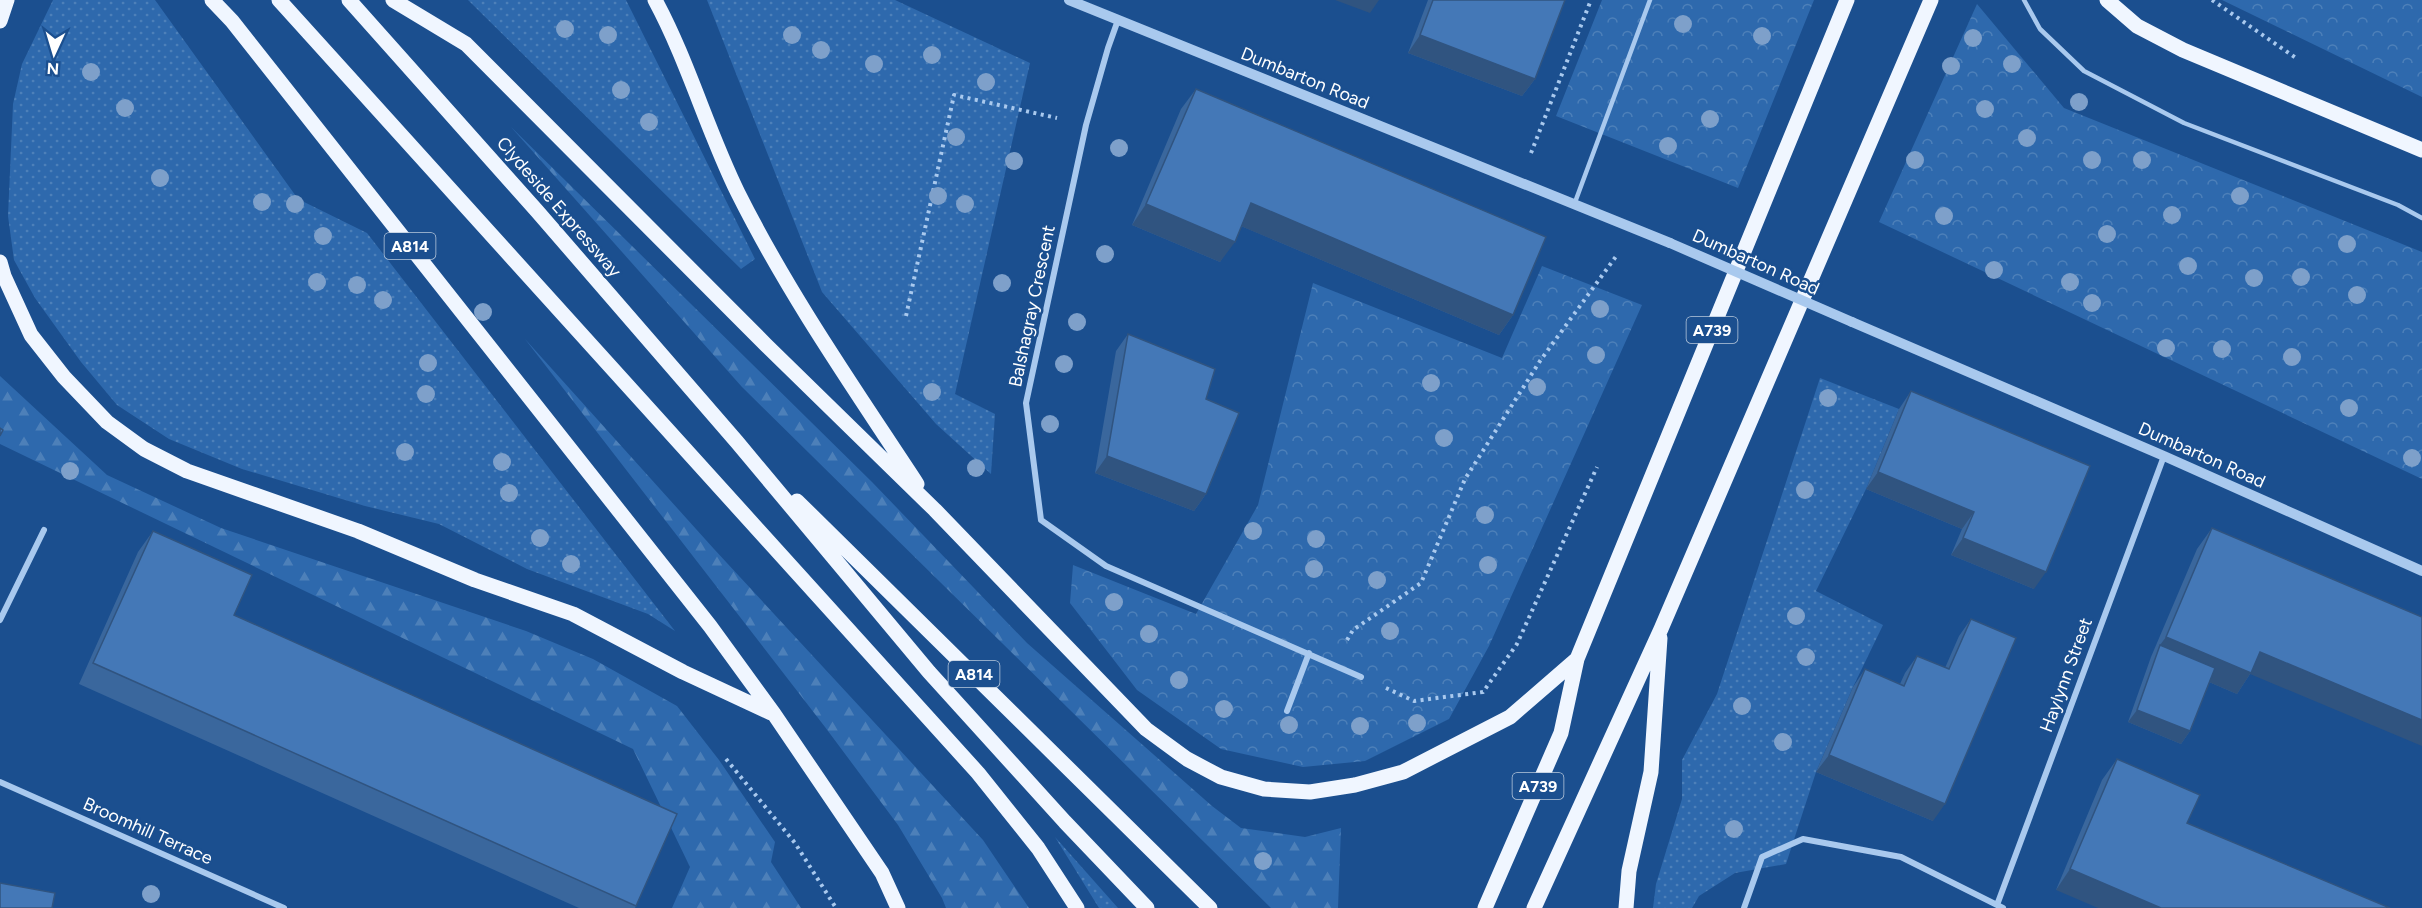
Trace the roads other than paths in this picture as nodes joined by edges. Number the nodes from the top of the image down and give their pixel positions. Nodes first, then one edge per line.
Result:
1 (7, 0) edge
2 (212, 0) edge
3 (279, 0) edge
4 (348, 0) edge
5 (393, 0) edge
6 (655, 0) edge
7 (1650, 0) edge
8 (1847, 0) edge
9 (1931, 0) edge
10 (2024, 0) edge
11 (2107, 0) edge
12 (1073, 1) edge
13 (1119, 20) junction
14 (0, 21) edge
15 (2422, 150) edge
16 (1574, 205) junction
17 (2422, 218) edge
18 (0, 262) edge
19 (737, 442) junction
20 (2164, 456) junction
21 (935, 510) junction
22 (44, 530) dead end
23 (2422, 571) edge
24 (0, 620) edge
25 (1661, 629) junction
26 (1309, 653) junction
27 (1577, 659) junction
28 (1361, 677) road end
29 (1287, 711) dead end
30 (774, 714) junction
31 (0, 782) edge
32 (2000, 906) edge
33 (284, 908) edge
34 (898, 908) edge
35 (1077, 908) edge
36 (1147, 908) edge
37 (1210, 908) edge
38 (1485, 908) edge
39 (1534, 908) edge
40 (1626, 908) edge
41 (1744, 908) edge

1 - 14 main road
2 - 30 main road, A814
3 - 35 main road
4 - 19 main road, Clydeside Expressway / A814
5 - 21 main road
6 - 21 main road
7 - 16 lane
8 - 27 main road, A739
9 - 25 main road, A739
10 - 17 lane
11 - 15 main road
12 - 13 street, Dumbarton Road
13 - 16 street, Dumbarton Road
13 - 26 street, Balshagray Crescent
16 - 20 street, Dumbarton Road, bridge
18 - 30 main road
19 - 36 main road
19 - 37 main road, A814
20 - 23 street, Dumbarton Road
20 - 32 street, Haylynn Street
21 - 27 main road
22 - 24 street
25 - 39 main road, A739
25 - 40 main road
26 - 28 street, Balshagray Crescent
26 - 29 street
27 - 38 main road, A739
30 - 34 main road, A814
31 - 33 street, Broomhill Terrace
32 - 41 street

